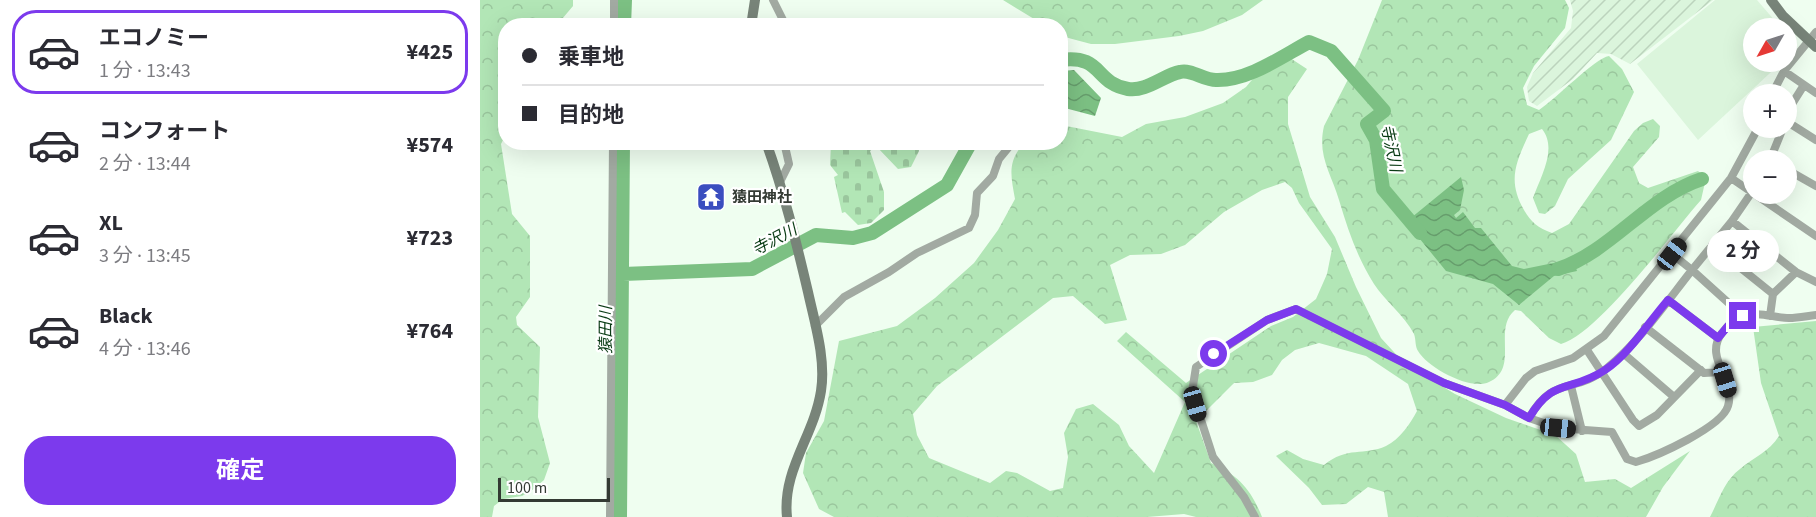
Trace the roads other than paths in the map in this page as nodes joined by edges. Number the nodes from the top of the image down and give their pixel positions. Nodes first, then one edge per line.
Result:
1 (614, 0) edge
2 (755, 0) edge
3 (773, 0) edge
4 (1771, 0) edge
5 (615, 18) edge
6 (752, 18) edge
7 (782, 18) edge
8 (1816, 32) edge
9 (1812, 44) edge
10 (1797, 58) edge
11 (1785, 72) edge
12 (1804, 86) junction
13 (1816, 93) edge
14 (1797, 96) edge
15 (1797, 127) edge
16 (1753, 138) edge
17 (1816, 140) edge
18 (613, 150) edge
19 (769, 150) edge
20 (786, 150) edge
21 (1006, 150) edge
22 (1797, 175) edge
23 (1731, 178) junction
24 (780, 182) junction
25 (1743, 185) edge
26 (1816, 186) edge
27 (1743, 204) edge
28 (1770, 204) edge
29 (1732, 221) junction
30 (1816, 236) edge
31 (1712, 245) junction
32 (1672, 254) junction
33 (1692, 270) junction
34 (1796, 272) junction
35 (1816, 282) edge
36 (1773, 294) junction
37 (1668, 300) junction
38 (1816, 315) edge
39 (1743, 316) junction
40 (1770, 316) junction
41 (815, 326) junction
42 (1645, 327) junction
43 (1718, 338) junction
44 (1587, 350) junction
45 (1624, 354) junction
46 (1701, 370) junction
47 (1601, 372) junction
48 (1721, 372) junction
49 (1571, 386) junction
50 (1674, 397) junction
51 (1505, 405) junction
52 (1529, 418) junction
53 (1582, 431) junction
54 (610, 517) edge
55 (787, 517) edge
56 (1255, 517) edge

1 - 5 street
2 - 6 street
3 - 7 street
4 - 9 street
8 - 9 street
9 - 10 street
11 - 12 street
12 - 13 street
12 - 14 street
15 - 17 street
16 - 23 street
18 - 54 street
19 - 24 street
20 - 24 street
21 - 41 street
22 - 26 street
23 - 25 street
23 - 32 street
24 - 41 street
27 - 29 street
28 - 30 street
29 - 31 street
29 - 34 street
31 - 33 street
31 - 36 street
32 - 33 street
32 - 44 street
33 - 37 street
33 - 39 street
34 - 35 street
34 - 36 street
36 - 40 street
37 - 42 street
37 - 43 street
38 - 40 street
39 - 40 street
39 - 43 street
41 - 55 street
42 - 45 street
42 - 46 street
43 - 48 street
44 - 47 street
44 - 51 street
45 - 47 street
45 - 50 street
46 - 48 street
46 - 50 street
47 - 49 street
47 - 50 street
48 - 53 street
49 - 52 street
49 - 53 street
51 - 52 street
51 - 56 street
52 - 53 street

